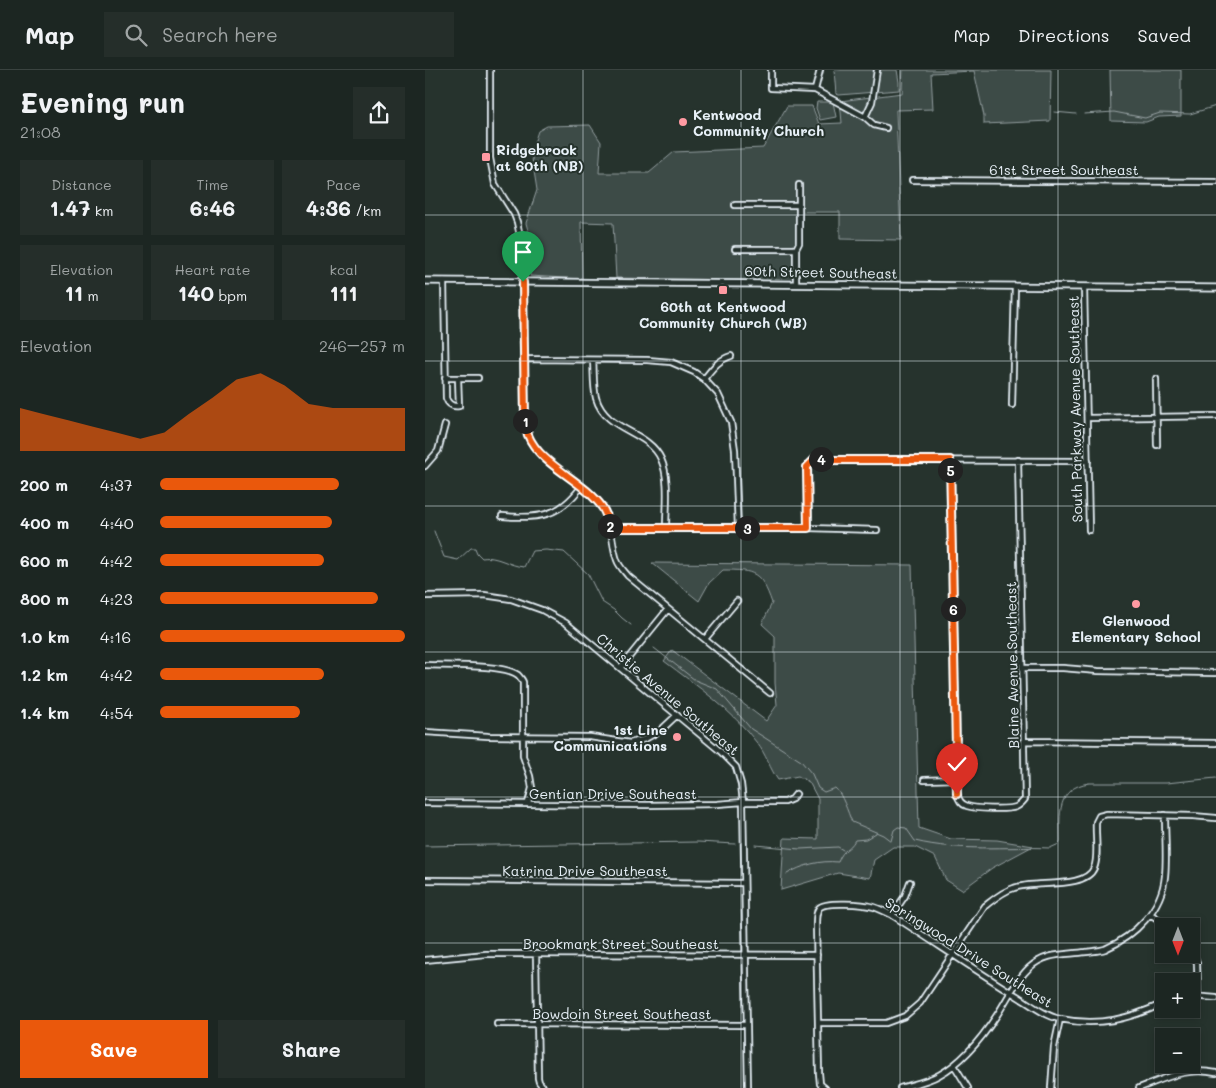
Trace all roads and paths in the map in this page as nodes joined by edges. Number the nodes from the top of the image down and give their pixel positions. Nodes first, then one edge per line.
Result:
1 (490, 70) edge
2 (771, 70) edge
3 (820, 70) edge
4 (877, 70) edge
5 (815, 90) junction
6 (865, 117) junction
7 (886, 128) dead end
8 (912, 180) dead end
9 (1216, 182) edge
10 (799, 185) dead end
11 (735, 205) dead end
12 (799, 205) junction
13 (735, 248) dead end
14 (796, 249) junction
15 (425, 281) edge
16 (443, 281) junction
17 (523, 282) junction
18 (795, 284) junction
19 (1015, 286) junction
20 (1084, 287) junction
21 (1216, 288) edge
22 (731, 356) dead end
23 (524, 359) junction
24 (593, 360) junction
25 (445, 378) junction
26 (457, 378) junction
27 (478, 378) dead end
28 (704, 379) junction
29 (1156, 379) dead end
30 (1013, 405) dead end
31 (1216, 416) edge
32 (1087, 418) junction
33 (1156, 418) junction
34 (445, 425) dead end
35 (1157, 445) dead end
36 (950, 460) junction
37 (1019, 460) junction
38 (1088, 461) junction
39 (425, 466) edge
40 (581, 486) junction
41 (502, 516) dead end
42 (611, 528) junction
43 (666, 528) junction
44 (738, 528) junction
45 (808, 528) junction
46 (877, 530) dead end
47 (1089, 530) dead end
48 (425, 596) edge
49 (737, 601) dead end
50 (668, 609) junction
51 (705, 639) junction
52 (425, 666) edge
53 (621, 668) junction
54 (1023, 668) junction
55 (1216, 673) edge
56 (770, 693) dead end
57 (677, 715) junction
58 (425, 732) edge
59 (523, 736) junction
60 (1025, 741) junction
61 (1216, 743) edge
62 (923, 780) dead end
63 (957, 780) junction
64 (796, 794) dead end
65 (743, 802) junction
66 (425, 803) edge
67 (528, 803) junction
68 (1165, 815) junction
69 (1216, 818) edge
70 (425, 880) edge
71 (910, 882) dead end
72 (744, 883) junction
73 (1150, 914) junction
74 (893, 915) junction
75 (1156, 918) edge
76 (536, 954) junction
77 (817, 955) junction
78 (952, 955) junction
79 (746, 956) junction
80 (425, 960) edge
81 (1011, 992) junction
82 (1200, 995) edge
83 (1216, 998) edge
84 (1155, 1008) edge
85 (1060, 1019) junction
86 (538, 1023) junction
87 (818, 1023) junction
88 (497, 1024) dead end
89 (746, 1025) junction
90 (954, 1065) junction
91 (1216, 1073) edge
92 (542, 1087) edge
93 (749, 1088) edge
94 (825, 1088) edge
95 (899, 1088) edge
96 (968, 1088) edge
97 (1051, 1088) edge
98 (1139, 1088) edge

1 - 17 street
2 - 5 street
3 - 5 street
4 - 6 street
5 - 6 street
6 - 7 street
8 - 9 street, 61st Street Southeast
10 - 12 street
11 - 12 street
12 - 14 street
13 - 14 street
14 - 18 street
15 - 16 main road, 60th Street Southeast
16 - 17 main road, 60th Street Southeast
16 - 25 street
17 - 18 main road, 60th Street Southeast
17 - 23 street
18 - 19 main road, 60th Street Southeast
19 - 20 main road, 60th Street Southeast
19 - 30 street
20 - 21 main road, 60th Street Southeast
20 - 32 street, South Parkway Avenue Southeast
22 - 28 street
23 - 24 street
23 - 40 street
24 - 28 street
24 - 43 street
25 - 26 street
25 - 26 street
26 - 27 street
28 - 44 street
29 - 33 street
31 - 33 street
32 - 33 street
32 - 38 street, South Parkway Avenue Southeast
33 - 35 street
34 - 39 street
36 - 37 street
36 - 45 street
36 - 63 street
37 - 38 street
37 - 54 street, Blaine Avenue Southeast
38 - 47 street, South Parkway Avenue Southeast
40 - 41 street
40 - 42 street
42 - 43 street
42 - 50 street
43 - 44 street
44 - 45 street
45 - 46 street
48 - 53 street, Christie Avenue Southeast
49 - 51 street
50 - 51 street
50 - 53 street
51 - 56 street
52 - 59 street
53 - 57 street, Christie Avenue Southeast
54 - 55 street
54 - 60 street, Blaine Avenue Southeast
57 - 59 street
57 - 65 street, Christie Avenue Southeast
58 - 59 street
59 - 67 street
60 - 61 street
60 - 63 street, Blaine Avenue Southeast
62 - 63 street
64 - 65 street, Gentian Drive Southeast
65 - 67 street, Gentian Drive Southeast
65 - 72 street, Christie Avenue Southeast
66 - 67 street, Gentian Drive Southeast
68 - 69 street
68 - 73 street
68 - 78 street
70 - 72 street, Katrina Drive Southeast
71 - 74 street
72 - 79 street, Christie Avenue Southeast
73 - 75 street
73 - 81 street
74 - 77 street, Springwood Drive Southeast
74 - 78 street, Springwood Drive Southeast
76 - 79 street, Brookmark Street Southeast
76 - 80 street, Brookmark Street Southeast
76 - 86 street
77 - 79 street, Brookmark Street Southeast
77 - 87 street
78 - 81 street, Springwood Drive Southeast
78 - 87 street
79 - 89 street, Christie Avenue Southeast
81 - 85 street, Springwood Drive Southeast
81 - 90 street
82 - 83 street
84 - 85 street, Springwood Drive Southeast
85 - 97 street
86 - 88 street, Bowdoin Street Southeast
86 - 89 street, Bowdoin Street Southeast
86 - 92 street
87 - 94 street
89 - 93 street, Christie Avenue Southeast
90 - 95 street
90 - 96 street
91 - 98 street

